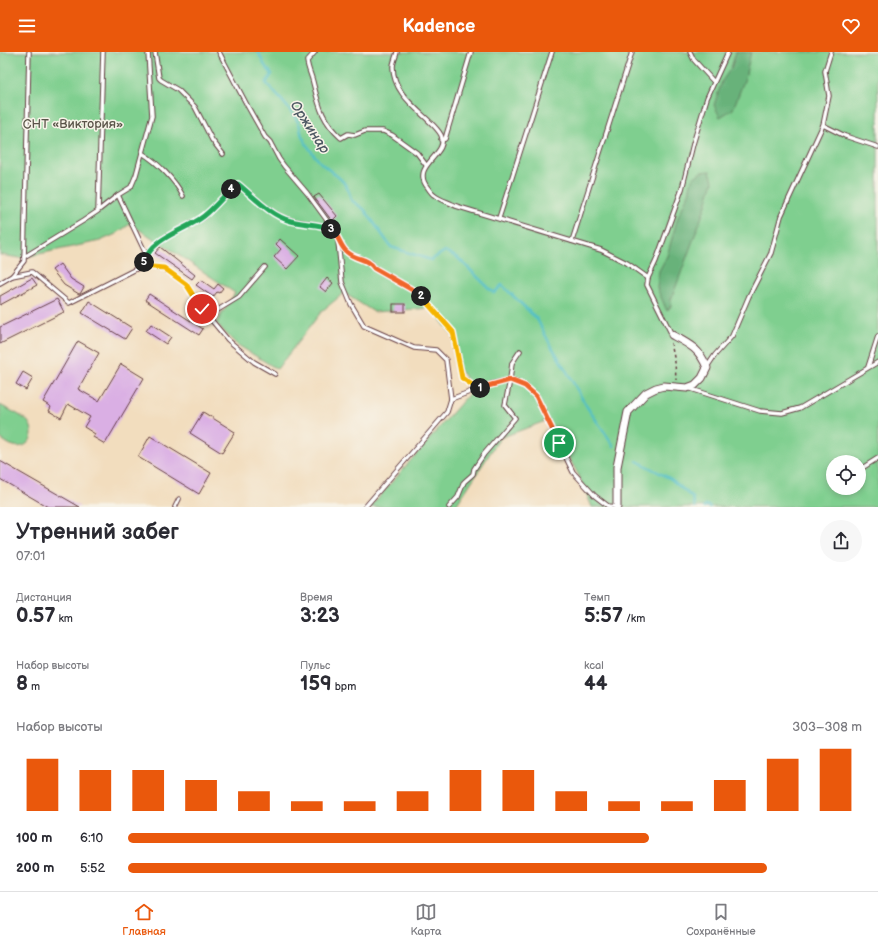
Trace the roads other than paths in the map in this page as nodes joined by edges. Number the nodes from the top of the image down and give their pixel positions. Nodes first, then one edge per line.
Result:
1 (29, 52) edge
2 (103, 52) edge
3 (148, 52) edge
4 (155, 52) edge
5 (219, 52) edge
6 (315, 52) edge
7 (397, 52) edge
8 (471, 52) edge
9 (552, 52) edge
10 (632, 52) edge
11 (690, 52) edge
12 (728, 52) edge
13 (831, 52) edge
14 (714, 82) junction
15 (823, 125) junction
16 (441, 140) junction
17 (878, 147) edge
18 (142, 153) junction
19 (223, 154) dead end
20 (426, 165) junction
21 (118, 195) junction
22 (183, 196) dead end
23 (98, 211) junction
24 (499, 218) junction
25 (334, 231) junction
26 (338, 241) junction
27 (572, 241) junction
28 (146, 254) junction
29 (24, 257) junction
30 (142, 266) junction
31 (265, 267) dead end
32 (12, 276) junction
33 (648, 278) junction
34 (0, 283) edge
35 (208, 316) junction
36 (878, 336) edge
37 (671, 337) joint
38 (520, 351) dead end
39 (878, 362) edge
40 (868, 367) junction
41 (706, 368) junction
42 (275, 374) dead end
43 (510, 380) junction
44 (687, 388) junction
45 (478, 389) junction
46 (451, 399) junction
47 (878, 458) edge
48 (866, 466) edge
49 (179, 499) dead end
50 (175, 507) edge
51 (365, 507) edge
52 (449, 507) edge
53 (618, 507) edge

1 - 29 lane
2 - 23 lane
3 - 18 lane
4 - 19 lane
5 - 25 lane
6 - 20 lane
7 - 16 lane
8 - 16 lane
9 - 24 lane
10 - 27 lane
11 - 14 lane
12 - 14 lane
13 - 15 lane
14 - 33 lane
15 - 17 lane
15 - 41 lane
16 - 20 lane
18 - 21 lane
18 - 22 lane
20 - 24 lane
21 - 23 lane
21 - 28 lane
23 - 29 lane
24 - 27 lane
25 - 26 lane
25 - 28 lane
26 - 45 lane
26 - 46 lane
27 - 33 lane
28 - 30 lane
29 - 32 lane
30 - 32 lane
30 - 35 lane
31 - 35 lane
32 - 34 lane
33 - 37 lane
35 - 42 lane
36 - 40 lane
37 - 41 street
38 - 43 lane
39 - 40 lane
40 - 44 lane
41 - 44 street
43 - 45 lane
43 - 52 lane
43 - 53 lane
44 - 53 street
45 - 46 lane
46 - 51 lane
47 - 48 lane
49 - 50 lane

